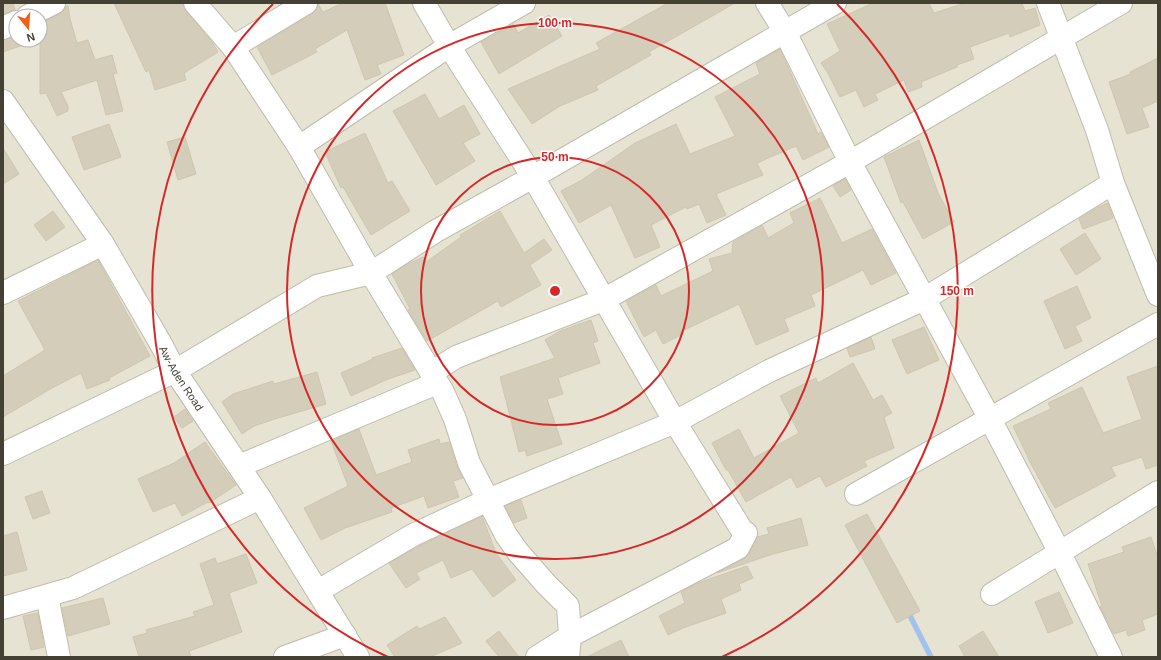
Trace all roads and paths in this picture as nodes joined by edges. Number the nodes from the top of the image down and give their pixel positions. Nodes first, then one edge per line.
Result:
1 (54, 3) edge
2 (195, 3) edge
3 (306, 3) edge
4 (424, 3) edge
5 (524, 3) edge
6 (767, 3) edge
7 (835, 3) edge
8 (1048, 3) edge
9 (1121, 3) edge
10 (44, 8) edge
11 (785, 32) junction
12 (1061, 38) junction
13 (450, 46) junction
14 (233, 48) junction
15 (3, 101) edge
16 (299, 147) junction
17 (850, 162) junction
18 (533, 177) junction
19 (1113, 183) junction
20 (102, 244) junction
21 (371, 273) junction
22 (3, 293) edge
23 (1158, 295) edge
24 (924, 299) junction
25 (603, 300) junction
26 (1158, 324) edge
27 (175, 371) junction
28 (434, 378) junction
29 (990, 419) junction
30 (675, 422) junction
31 (3, 454) edge
32 (239, 466) junction
33 (1158, 492) edge
34 (856, 494) dead end
35 (260, 498) junction
36 (488, 500) junction
37 (1060, 553) junction
38 (318, 591) junction
39 (992, 594) dead end
40 (47, 596) junction
41 (3, 608) edge
42 (345, 635) junction
43 (569, 646) edge
44 (59, 657) edge
45 (286, 657) edge
46 (358, 657) edge
47 (537, 657) edge
48 (1111, 657) edge

1 - 10 street
2 - 14 street
3 - 14 street
4 - 13 street
5 - 13 street
6 - 11 street
7 - 11 street
8 - 12 street
9 - 12 street
11 - 17 street
11 - 18 street
12 - 17 street
12 - 19 street
13 - 16 street
13 - 18 street
14 - 16 street
15 - 20 street, Aw-Aden Road
16 - 21 street
17 - 24 street
17 - 25 street
18 - 21 street
18 - 25 street
19 - 23 street
19 - 24 street
20 - 22 street
20 - 27 street, Aw-Aden Road
21 - 27 street
21 - 28 street
24 - 29 street
24 - 30 street
25 - 28 street
25 - 30 street
26 - 29 street
27 - 31 street
27 - 32 street, Aw-Aden Road
28 - 32 street
28 - 36 street
29 - 34 street
29 - 37 street
30 - 36 street
30 - 43 street
32 - 35 street, Aw-Aden Road
33 - 37 street
35 - 38 street, Aw-Aden Road
35 - 40 street
36 - 38 street
36 - 43 street
37 - 39 street
37 - 48 street
38 - 42 street, Aw-Aden Road
40 - 41 street
40 - 44 street
42 - 45 street
42 - 46 street, Aw-Aden Road
43 - 47 street

